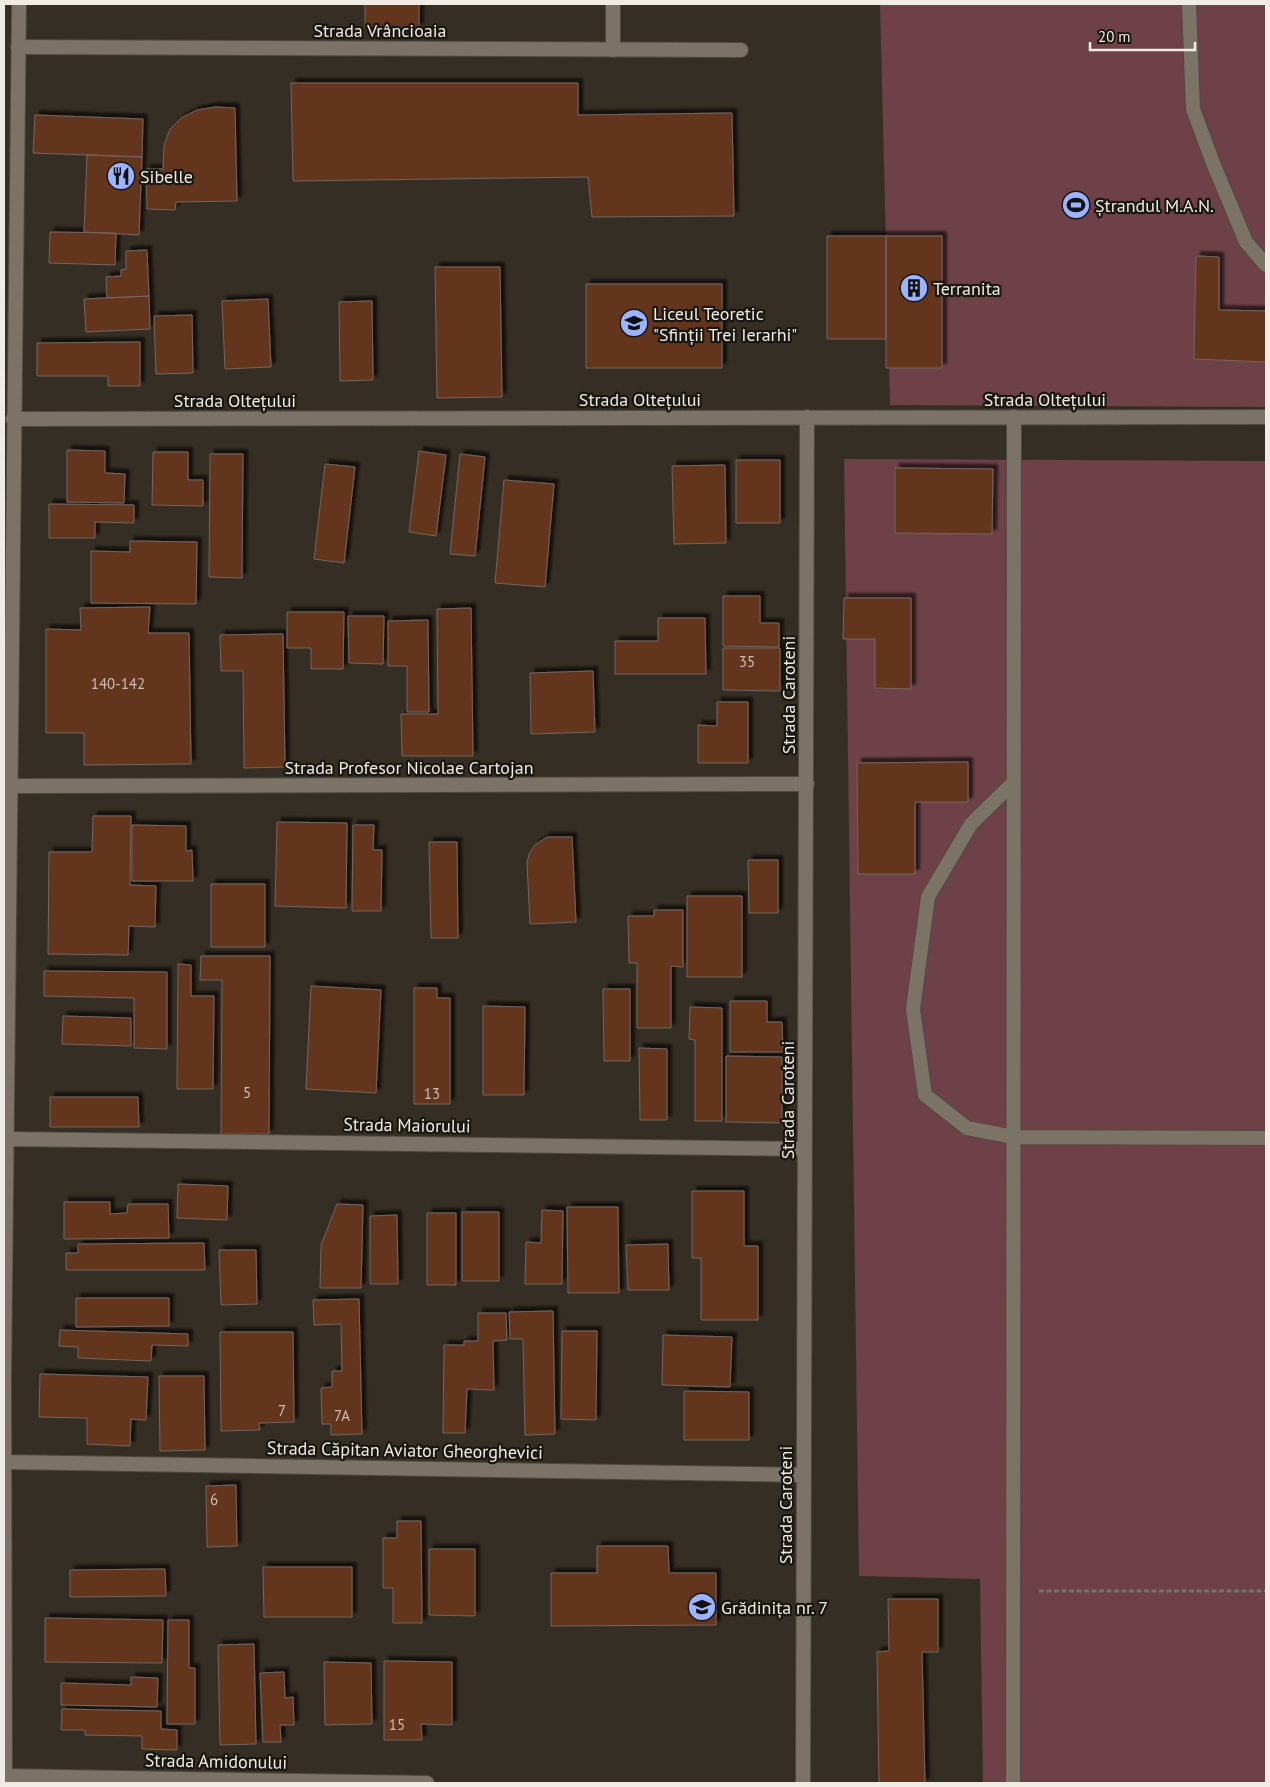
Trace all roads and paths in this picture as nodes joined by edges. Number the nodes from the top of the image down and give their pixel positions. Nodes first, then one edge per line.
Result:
1 (19, 4) edge
2 (613, 4) edge
3 (1189, 4) edge
4 (18, 47) junction
5 (613, 50) junction
6 (741, 50) dead end
7 (1266, 265) edge
8 (807, 417) junction
9 (1014, 417) junction
10 (1266, 417) edge
11 (13, 419) junction
12 (1014, 782) junction
13 (807, 784) junction
14 (11, 786) junction
15 (6, 1120) edge
16 (1014, 1137) junction
17 (1266, 1138) edge
18 (7, 1139) junction
19 (805, 1149) junction
20 (4, 1377) edge
21 (5, 1462) edge
22 (804, 1475) junction
23 (1013, 1591) junction
24 (1266, 1591) edge
25 (5, 1780) edge
26 (427, 1783) edge
27 (803, 1783) edge
28 (1013, 1783) edge

1 - 4 street
2 - 5 street
3 - 7 street
4 - 5 street, Strada Vrâncioaia
4 - 11 street
5 - 6 street, Strada Vrâncioaia
8 - 9 street, Strada Oltețului
8 - 11 street, Strada Oltețului
8 - 13 street, Strada Caroteni
9 - 10 street, Strada Oltețului
9 - 12 street
11 - 14 street
12 - 16 street
12 - 16 street
13 - 14 street, Strada Profesor Nicolae Cartojan
13 - 19 street, Strada Caroteni
14 - 15 street
15 - 18 street
16 - 17 street
16 - 23 street
18 - 19 street, Strada Maiorului
18 - 20 street
19 - 22 street, Strada Caroteni
20 - 21 street
21 - 22 street, Strada Căpitan Aviator Gheorghevici
21 - 25 street
22 - 27 street, Strada Caroteni
23 - 24 path
23 - 28 street
25 - 26 street, Strada Amidonului

